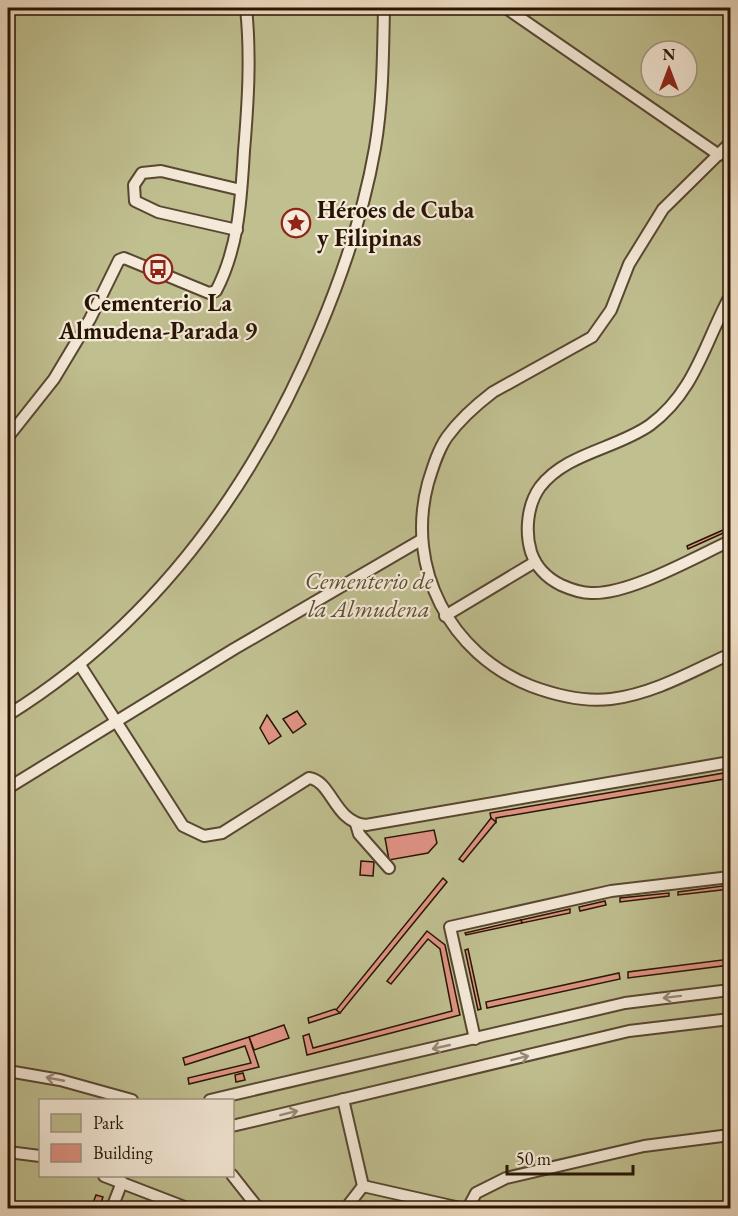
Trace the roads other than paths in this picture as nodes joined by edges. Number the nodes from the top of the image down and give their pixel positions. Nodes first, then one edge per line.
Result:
1 (246, 8) edge
2 (384, 8) edge
3 (506, 8) edge
4 (730, 144) edge
5 (719, 155) junction
6 (241, 190) junction
7 (237, 230) junction
8 (730, 296) edge
9 (8, 437) edge
10 (421, 540) junction
11 (730, 541) edge
12 (535, 562) junction
13 (445, 616) junction
14 (730, 654) edge
15 (80, 665) junction
16 (8, 716) edge
17 (118, 721) junction
18 (730, 762) edge
19 (8, 788) edge
20 (356, 824) junction
21 (389, 868) dead end
22 (730, 877) edge
23 (730, 990) edge
24 (730, 1019) edge
25 (475, 1039) junction
26 (8, 1071) edge
27 (125, 1099) edge
28 (219, 1099) edge
29 (343, 1099) junction
30 (234, 1126) edge
31 (730, 1135) edge
32 (8, 1152) edge
33 (39, 1156) edge
34 (107, 1177) edge
35 (234, 1177) edge
36 (122, 1182) junction
37 (363, 1186) junction
38 (112, 1209) edge
39 (187, 1209) edge
40 (258, 1209) edge
41 (346, 1209) edge
42 (460, 1209) edge
43 (468, 1209) edge

1 - 6 lane
2 - 15 lane
3 - 5 lane
4 - 5 lane
5 - 10 lane
6 - 7 lane
6 - 7 lane
7 - 9 lane
8 - 12 lane
10 - 13 lane
10 - 17 lane
11 - 12 lane
12 - 13 lane
13 - 14 lane
15 - 16 lane
15 - 17 lane
17 - 19 lane
17 - 20 lane
18 - 20 lane
20 - 21 lane
22 - 25 lane
23 -> 25 lane
29 -> 24 lane
25 -> 28 lane
27 -> 26 lane
30 -> 29 lane
29 - 37 lane
31 - 43 lane
32 - 33 lane
34 - 36 lane
35 - 40 lane
36 - 38 lane
36 - 39 lane
37 - 41 lane
37 - 42 lane

